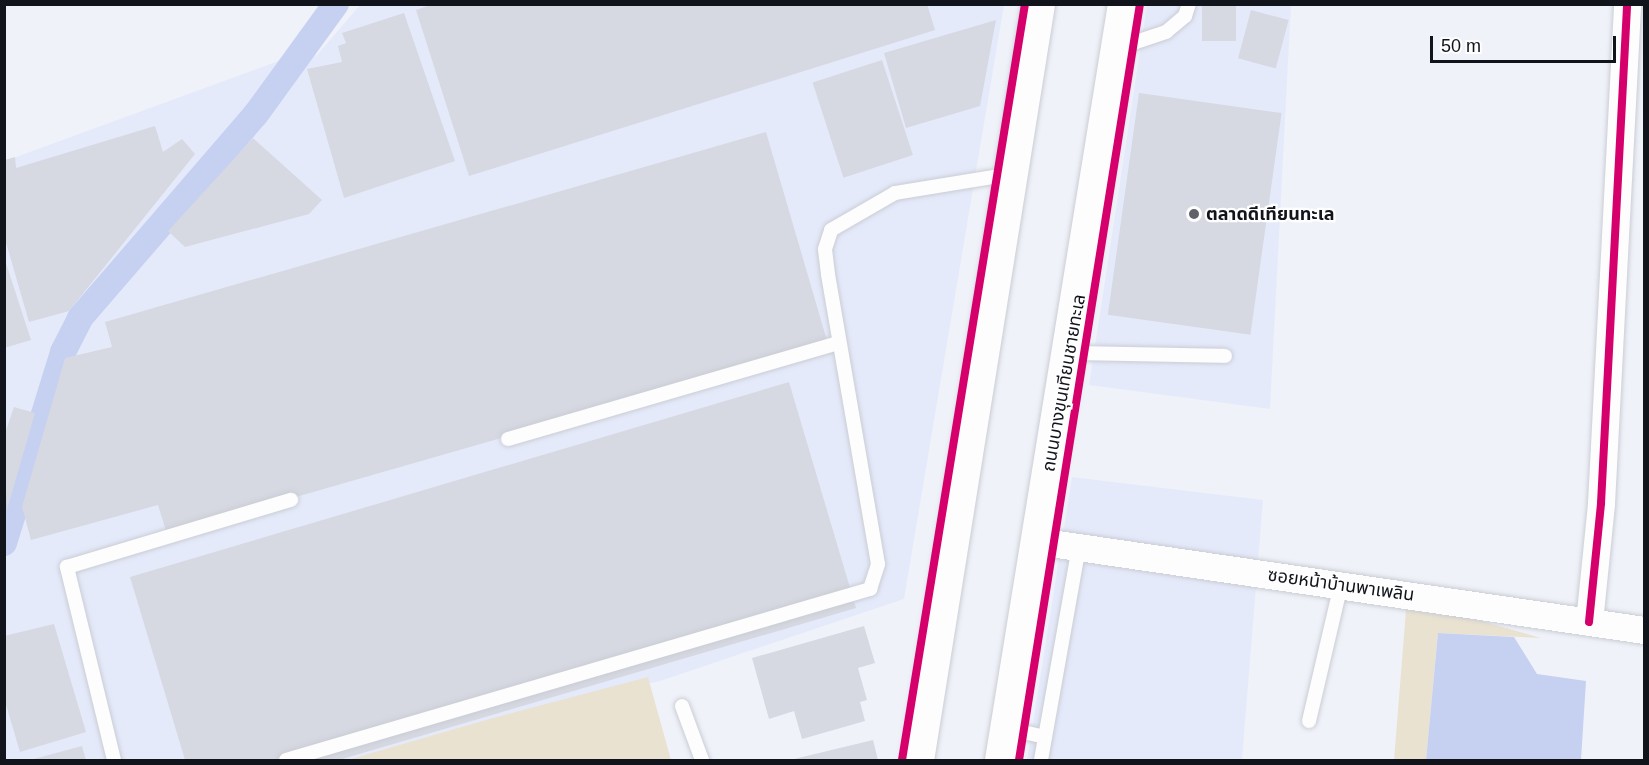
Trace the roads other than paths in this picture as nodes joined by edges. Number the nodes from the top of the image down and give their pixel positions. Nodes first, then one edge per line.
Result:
1 (1038, 4) edge
2 (1124, 4) edge
3 (1189, 4) edge
4 (1627, 4) edge
5 (1117, 48) junction
6 (1011, 174) junction
7 (838, 343) junction
8 (1070, 353) junction
9 (1225, 356) dead end
10 (508, 439) dead end
11 (291, 500) dead end
12 (1037, 541) junction
13 (1079, 547) junction
14 (1341, 585) junction
15 (1589, 622) junction
16 (1644, 630) edge
17 (682, 706) dead end
18 (1309, 721) dead end
19 (1006, 728) junction
20 (1045, 736) junction
21 (114, 760) edge
22 (286, 760) edge
23 (702, 760) edge
24 (917, 760) edge
25 (1001, 760) edge
26 (1041, 760) edge

1 - 6 main road
2 - 5 main road, ถนนบางขุนเทียนชายทะเล
3 - 5 lane
4 - 15 street
5 - 8 main road, ถนนบางขุนเทียนชายทะเล
6 - 7 lane
6 - 24 main road
7 - 10 lane
7 - 22 lane
8 - 9 lane
8 - 12 main road, ถนนบางขุนเทียนชายทะเล
11 - 21 lane
12 - 13 street, ซอยหน้าบ้านพาเพลิน
12 - 19 main road, ถนนบางขุนเทียนชายทะเล
13 - 14 street, ซอยหน้าบ้านพาเพลิน
13 - 20 lane
14 - 15 street, ซอยหน้าบ้านพาเพลิน
14 - 18 lane
15 - 16 street, ซอยหน้าบ้านพาเพลิน
17 - 23 lane
19 - 20 lane
19 - 25 main road, ถนนบางขุนเทียนชายทะเล
20 - 26 lane

